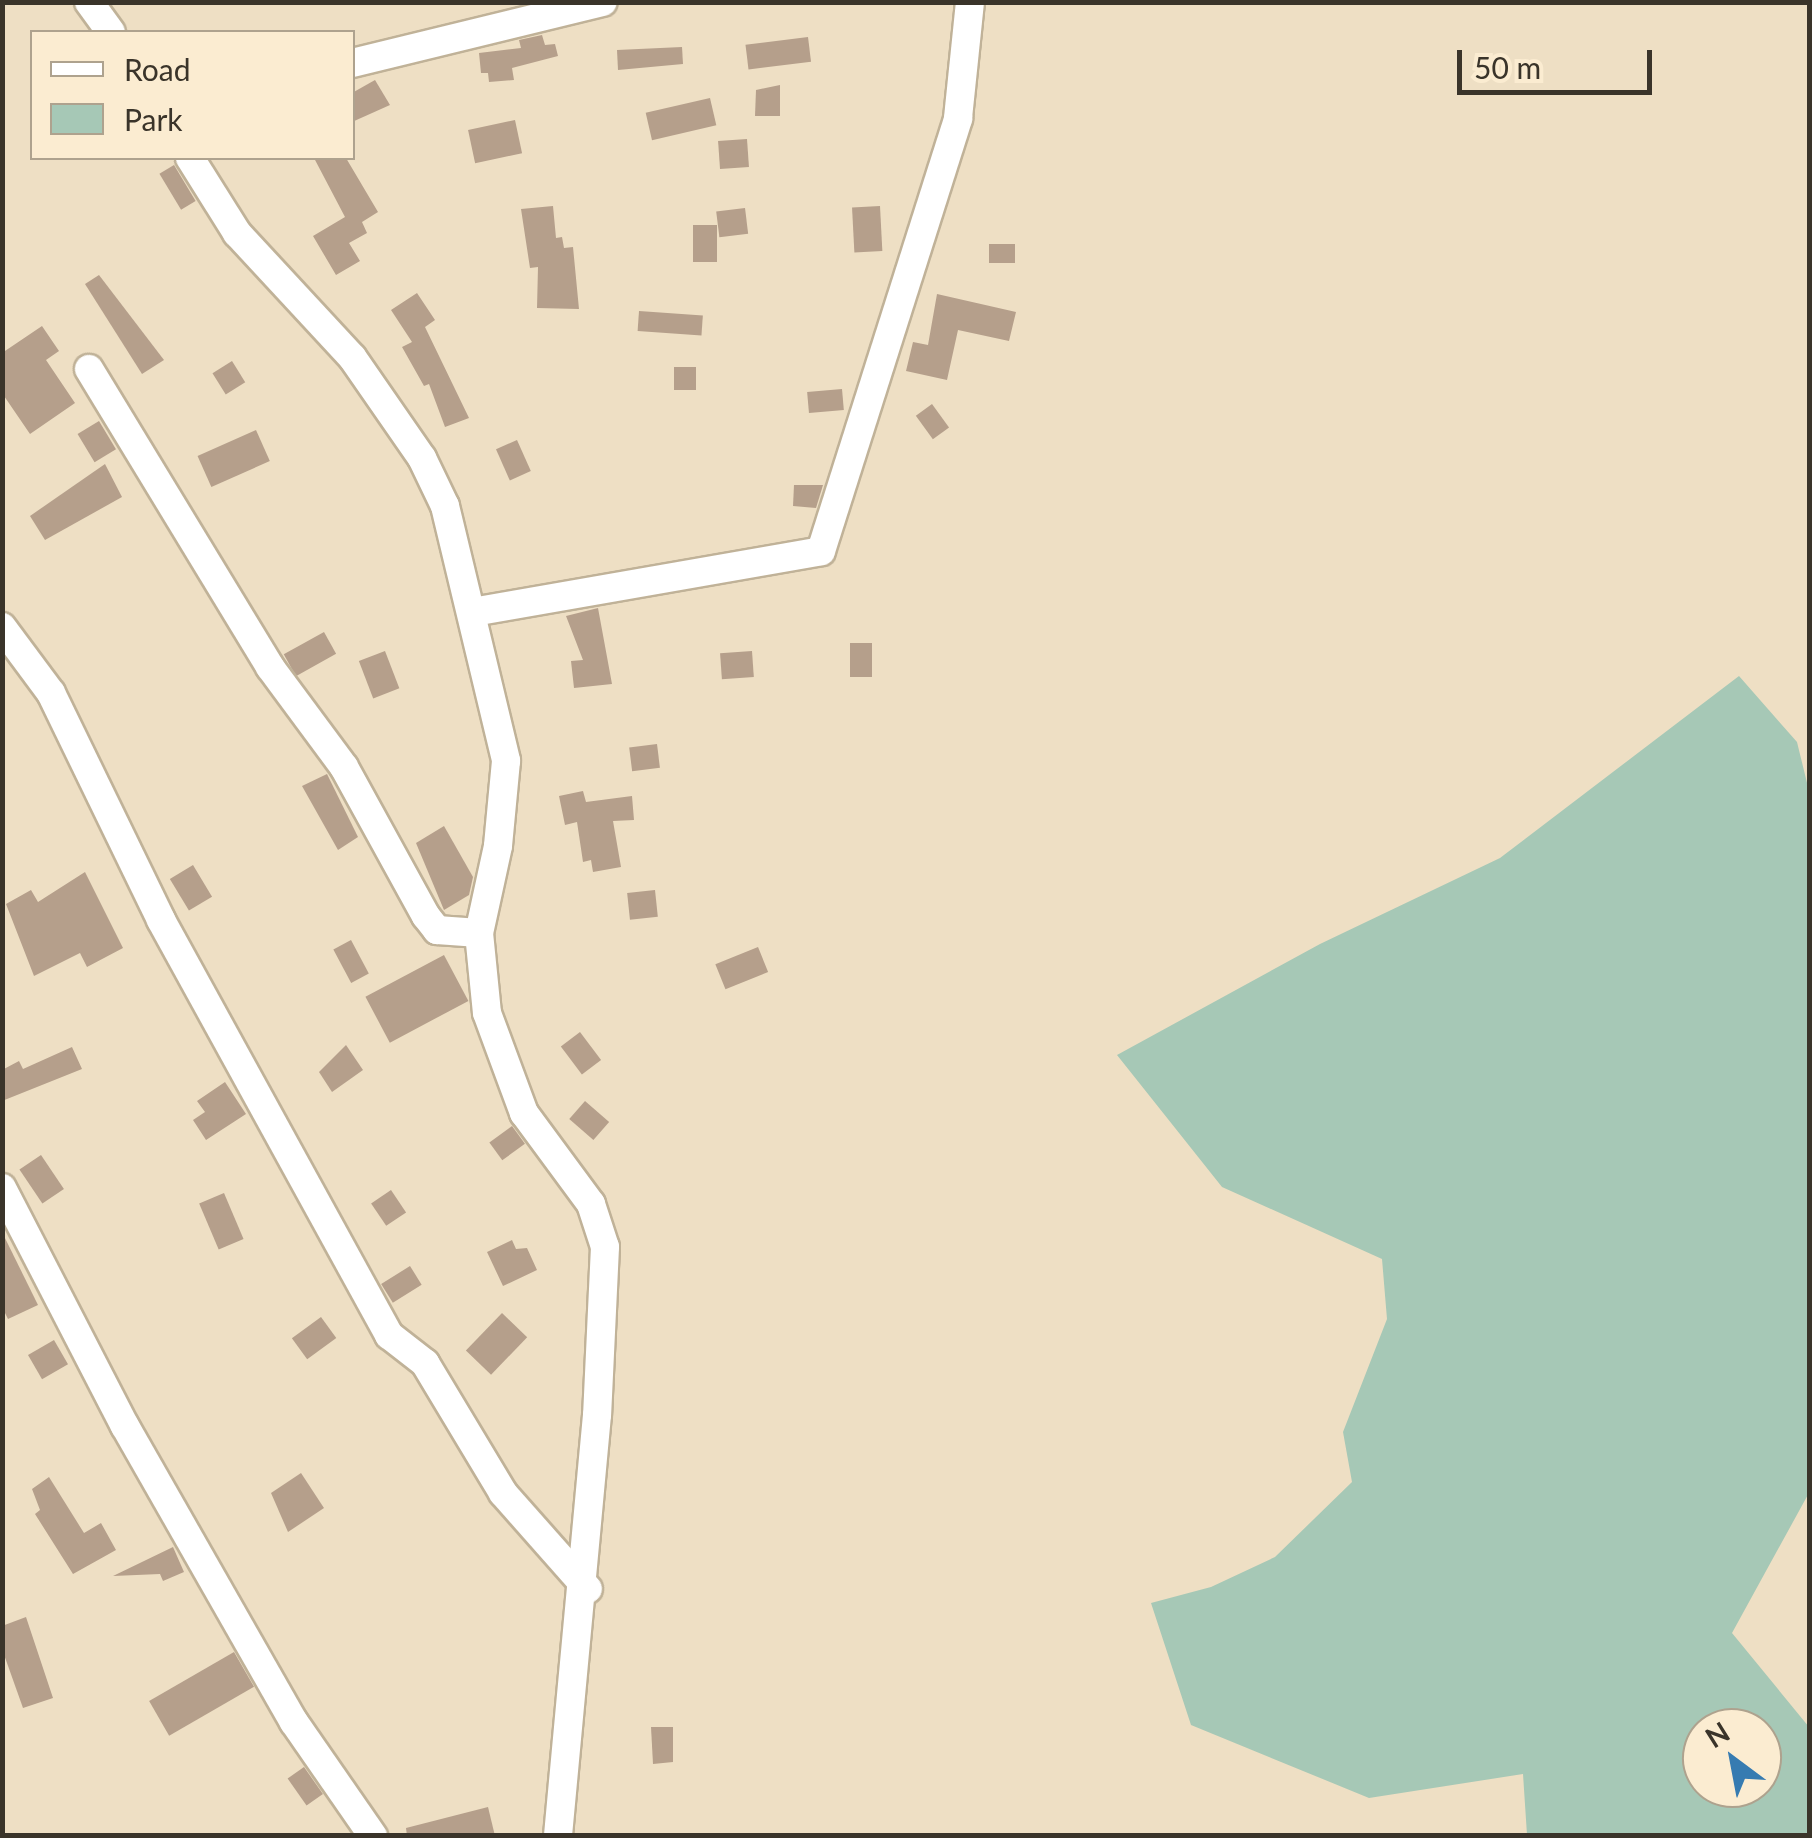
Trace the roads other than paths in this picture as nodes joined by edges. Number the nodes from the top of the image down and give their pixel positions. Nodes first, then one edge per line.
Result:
1 (89, 2) edge
2 (603, 2) edge
3 (970, 2) edge
4 (110, 30) edge
5 (355, 62) edge
6 (191, 160) edge
7 (89, 369) dead end
8 (473, 612) junction
9 (2, 627) edge
10 (479, 933) junction
11 (2, 1188) edge
12 (587, 1588) junction
13 (373, 1836) edge
14 (558, 1836) edge

1 - 4 street
2 - 5 street
3 - 8 street
6 - 8 street
7 - 10 street
8 - 10 street
9 - 12 street
10 - 12 street
11 - 13 street
12 - 14 street

